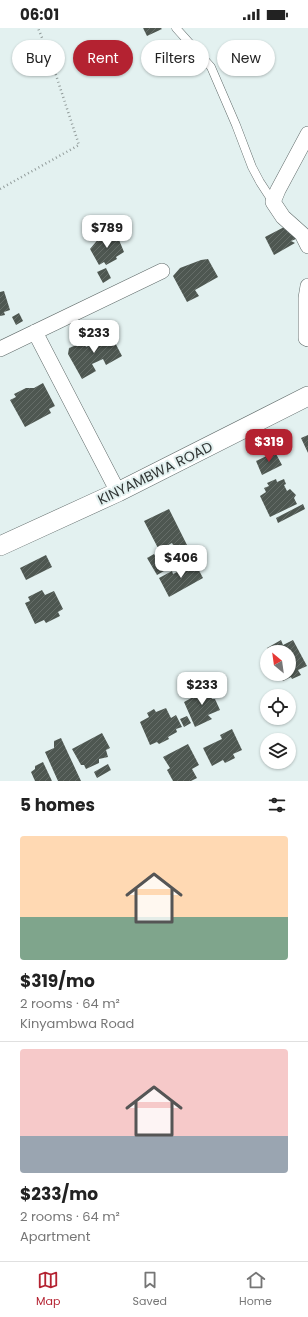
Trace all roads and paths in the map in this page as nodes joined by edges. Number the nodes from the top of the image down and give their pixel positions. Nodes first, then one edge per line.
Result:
1 (38, 28) edge
2 (176, 28) edge
3 (308, 134) edge
4 (0, 189) edge
5 (273, 202) junction
6 (308, 246) edge
7 (162, 271) dead end
8 (308, 286) edge
9 (35, 332) junction
10 (308, 339) edge
11 (0, 349) edge
12 (308, 396) edge
13 (118, 492) junction
14 (0, 546) edge

1 - 4 path
2 - 5 lane
3 - 5 street
5 - 6 street
7 - 9 street
8 - 10 street
9 - 11 street
9 - 13 street
12 - 13 street, KINYAMBWA ROAD
13 - 14 street, KINYAMBWA ROAD

